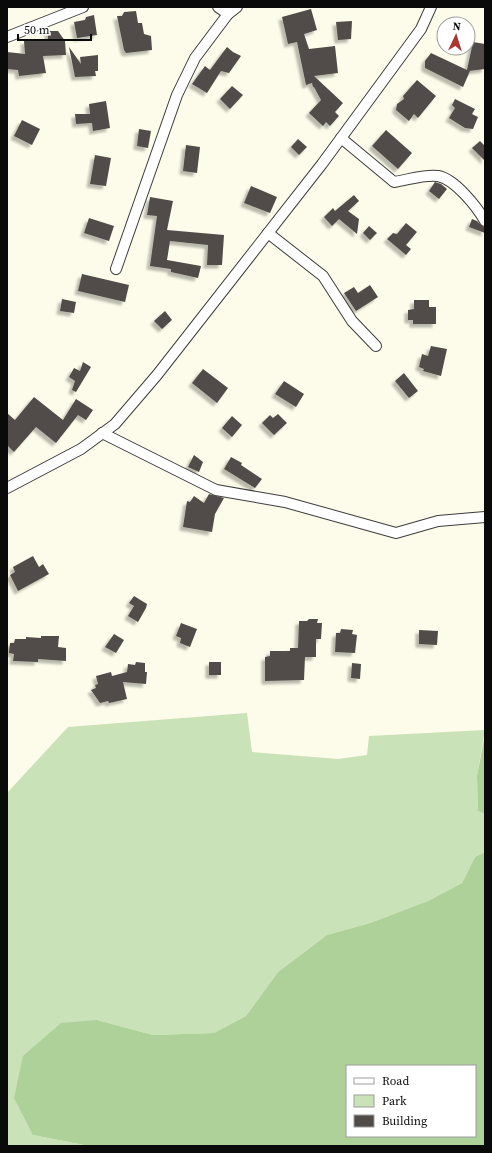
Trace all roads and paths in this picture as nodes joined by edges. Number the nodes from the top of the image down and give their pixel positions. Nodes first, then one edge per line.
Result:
1 (83, 7) edge
2 (218, 7) edge
3 (237, 7) edge
4 (431, 7) edge
5 (228, 14) junction
6 (7, 37) edge
7 (341, 138) junction
8 (485, 221) edge
9 (268, 233) junction
10 (116, 268) dead end
11 (376, 346) dead end
12 (102, 433) junction
13 (7, 488) edge
14 (485, 517) edge

1 - 6 street
2 - 5 street
3 - 5 street
4 - 7 street
5 - 10 street
7 - 8 street
7 - 9 street
9 - 11 street
9 - 12 street
12 - 13 street
12 - 14 street

